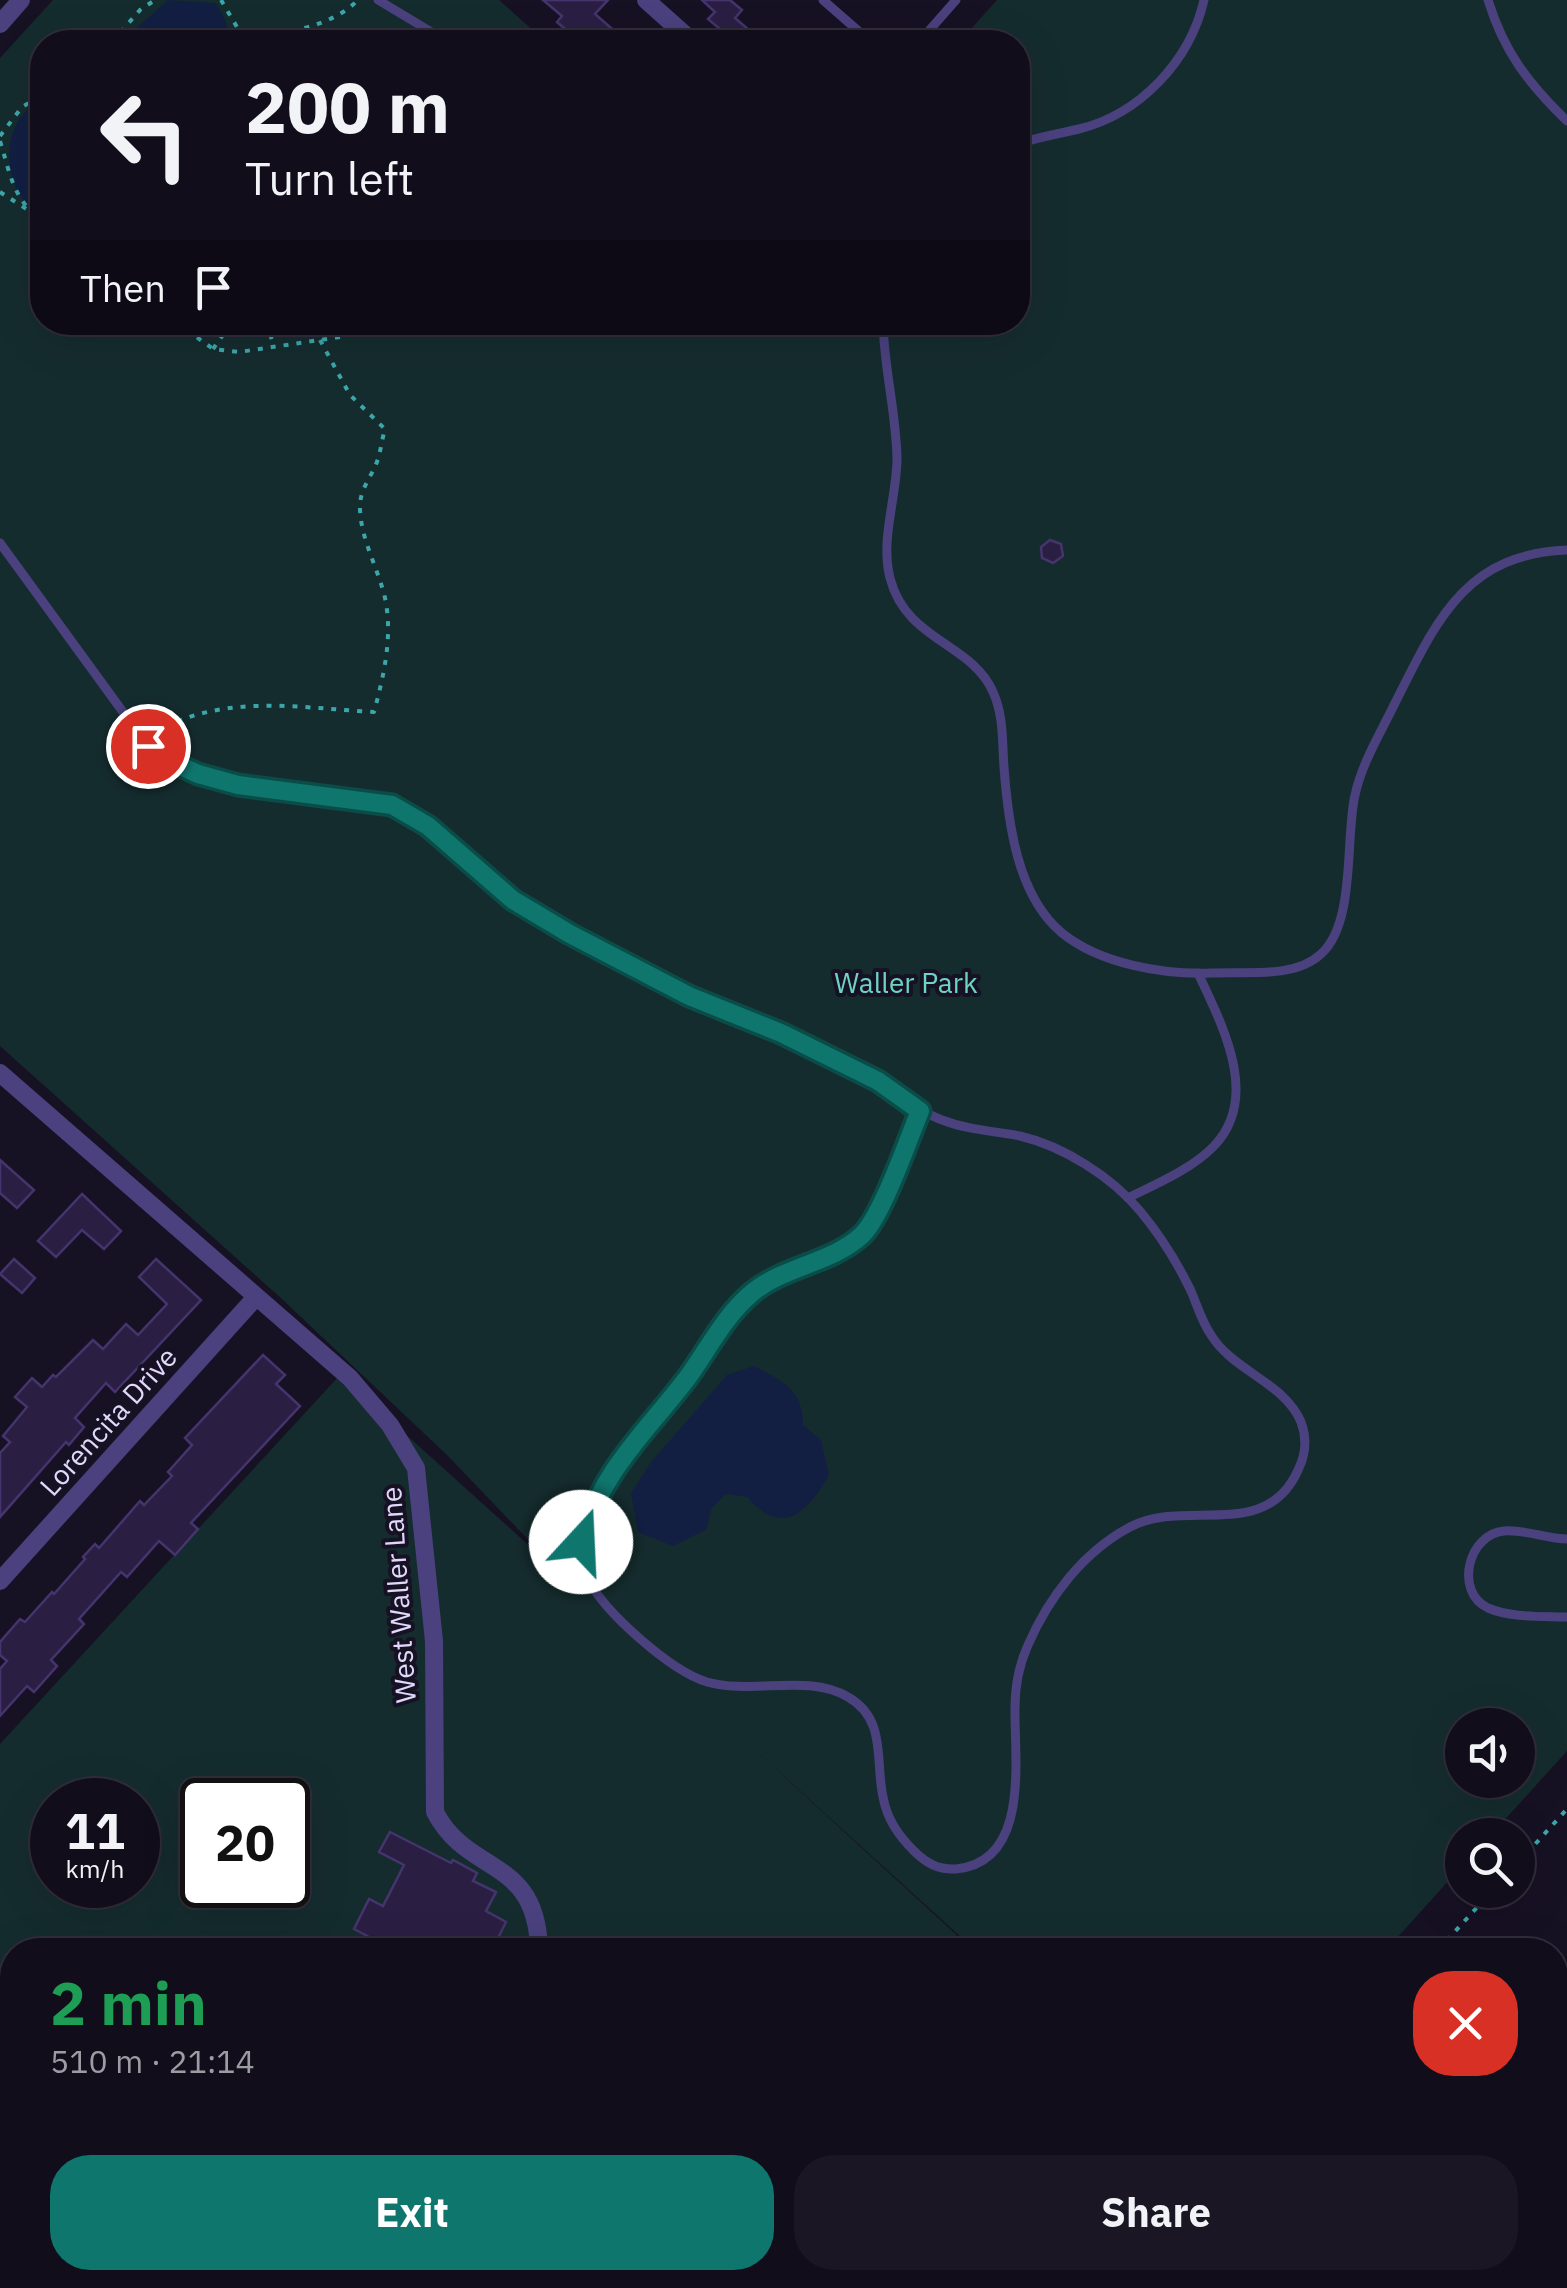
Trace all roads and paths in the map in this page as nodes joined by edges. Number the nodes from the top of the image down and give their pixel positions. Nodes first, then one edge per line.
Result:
1 (21, 0) edge
2 (155, 0) edge
3 (221, 0) edge
4 (358, 0) edge
5 (378, 0) edge
6 (646, 0) edge
7 (823, 0) edge
8 (956, 0) edge
9 (1204, 0) edge
10 (1488, 0) edge
11 (0, 24) edge
12 (124, 30) edge
13 (237, 30) edge
14 (294, 30) edge
15 (428, 30) edge
16 (680, 30) edge
17 (857, 30) edge
18 (930, 30) edge
19 (30, 102) edge
20 (1567, 121) edge
21 (0, 138) edge
22 (1030, 140) edge
23 (0, 192) edge
24 (30, 211) edge
25 (30, 212) edge
26 (194, 335) edge
27 (222, 335) edge
28 (270, 335) edge
29 (342, 335) edge
30 (884, 335) edge
31 (320, 340) junction
32 (274, 346) junction
33 (213, 348) junction
34 (0, 543) edge
35 (1567, 550) edge
36 (148, 746) junction
37 (1198, 974) junction
38 (0, 1073) edge
39 (920, 1111) junction
40 (1128, 1198) junction
41 (256, 1298) junction
42 (1567, 1539) edge
43 (0, 1582) edge
44 (1567, 1617) edge
45 (1567, 1809) edge
46 (1535, 1844) edge
47 (1476, 1908) edge
48 (538, 1938) edge
49 (1449, 1938) edge

1 - 11 street
2 - 12 path
3 - 13 path
4 - 14 path
5 - 15 lane
6 - 16 street
7 - 17 lane
8 - 18 lane
9 - 22 lane
10 - 20 lane
19 - 21 path
21 - 24 path
23 - 25 path
26 - 33 path
27 - 33 path
28 - 32 path
29 - 31 path
30 - 37 lane
31 - 32 path
31 - 36 path
32 - 33 path
34 - 36 lane
35 - 37 lane
36 - 39 lane
37 - 40 lane
38 - 41 street, West Waller Lane
39 - 40 lane
39 - 40 lane
41 - 43 street, Lorencita Drive
41 - 48 street, West Waller Lane
42 - 44 lane
45 - 46 path
47 - 49 path

